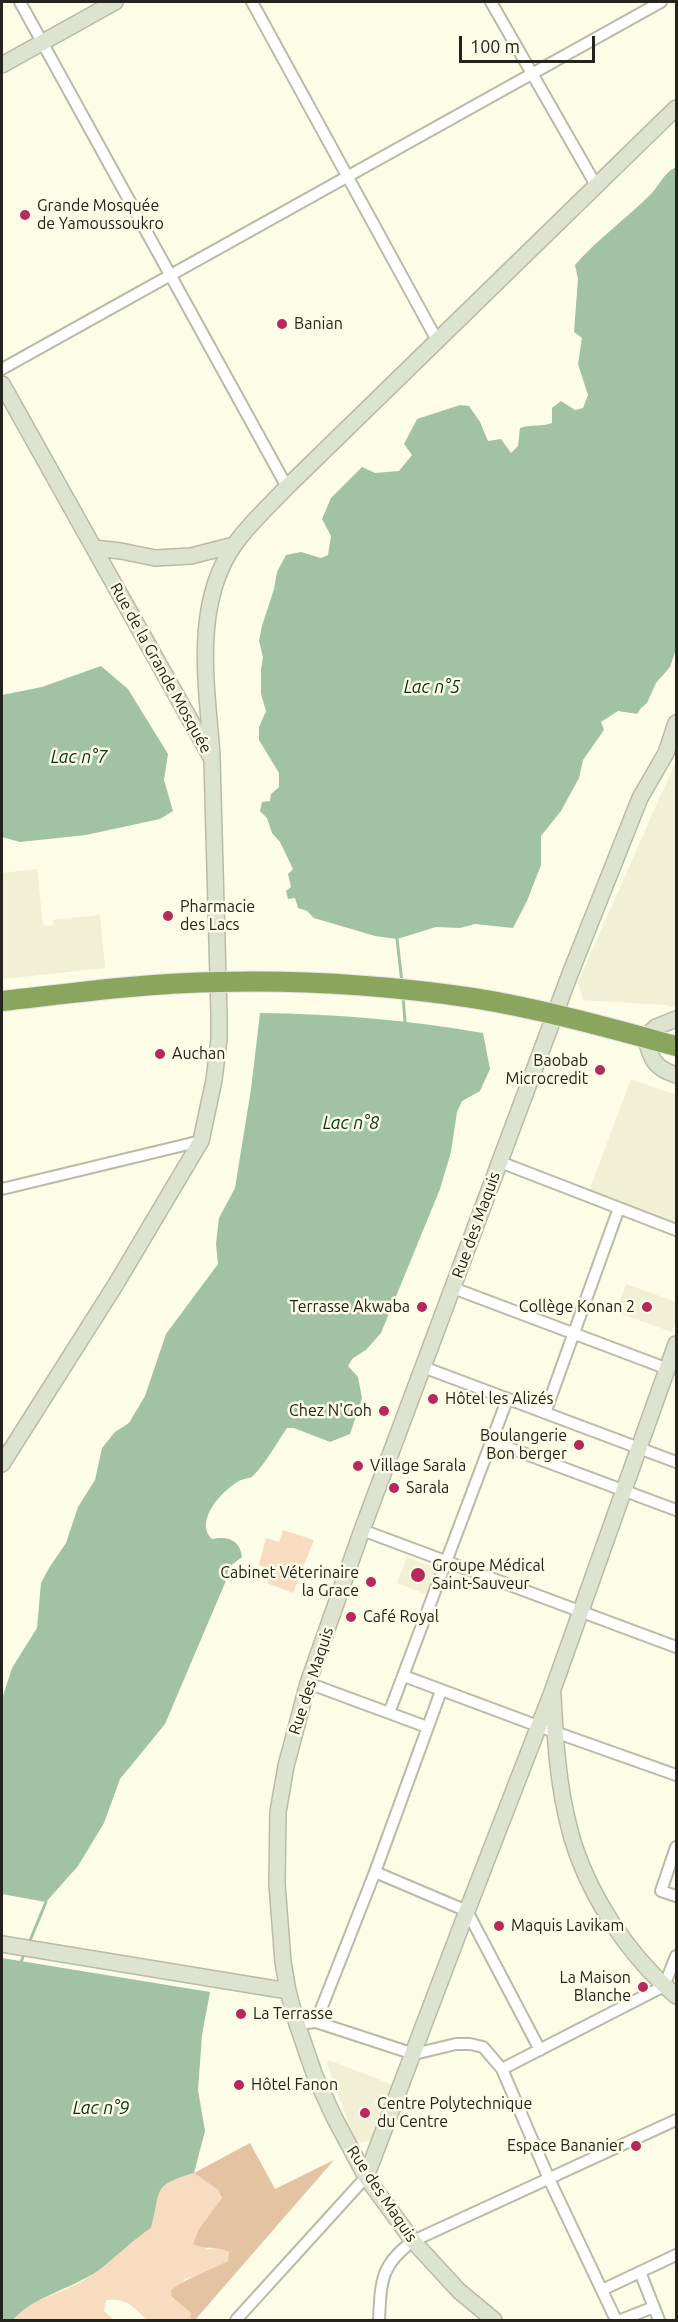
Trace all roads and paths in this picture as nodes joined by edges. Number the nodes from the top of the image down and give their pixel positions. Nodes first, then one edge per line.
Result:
1 (20, 2) edge
2 (115, 2) edge
3 (252, 2) edge
4 (491, 2) edge
5 (661, 2) edge
6 (43, 42) junction
7 (2, 65) edge
8 (532, 73) junction
9 (676, 108) edge
10 (348, 176) junction
11 (597, 187) junction
12 (171, 274) junction
13 (438, 342) junction
14 (2, 369) edge
15 (2, 384) edge
16 (287, 487) junction
17 (234, 545) junction
18 (94, 548) junction
19 (676, 723) edge
20 (212, 759) junction
21 (219, 982) junction
22 (2, 1001) edge
23 (555, 1015) junction
24 (676, 1020) edge
25 (645, 1037) junction
26 (676, 1046) edge
27 (676, 1075) edge
28 (201, 1141) junction
29 (500, 1162) junction
30 (2, 1189) edge
31 (620, 1208) junction
32 (676, 1230) edge
33 (453, 1288) junction
34 (574, 1334) junction
35 (676, 1344) edge
36 (423, 1368) junction
37 (668, 1369) junction
38 (507, 1400) junction
39 (545, 1413) junction
40 (491, 1442) junction
41 (638, 1447) junction
42 (676, 1462) edge
43 (2, 1464) edge
44 (623, 1489) junction
45 (676, 1510) edge
46 (362, 1530) junction
47 (447, 1561) junction
48 (580, 1612) junction
49 (676, 1647) edge
50 (404, 1676) junction
51 (308, 1683) junction
52 (441, 1691) junction
53 (552, 1692) junction
54 (389, 1713) junction
55 (538, 1726) junction
56 (427, 1727) junction
57 (555, 1732) junction
58 (676, 1775) edge
59 (676, 1847) edge
60 (375, 1872) junction
61 (676, 1896) edge
62 (467, 1911) junction
63 (2, 1944) edge
64 (676, 1956) edge
65 (664, 1986) junction
66 (288, 1991) junction
67 (676, 1996) edge
68 (316, 2022) junction
69 (297, 2024) junction
70 (540, 2050) junction
71 (414, 2054) junction
72 (502, 2069) junction
73 (676, 2120) edge
74 (366, 2177) junction
75 (549, 2179) junction
76 (413, 2241) junction
77 (676, 2255) edge
78 (640, 2272) junction
79 (602, 2290) junction
80 (654, 2307) junction
81 (236, 2320) edge
82 (379, 2320) edge
83 (494, 2320) edge
84 (619, 2320) edge
85 (659, 2320) edge

1 - 6 street
2 - 6 street
3 - 10 street
4 - 8 street
5 - 8 street
6 - 7 street
6 - 12 street
8 - 10 street
8 - 11 street
9 - 11 street
10 - 12 street
10 - 13 street
11 - 13 street
12 - 14 street
12 - 16 street
13 - 16 street
15 - 18 street, Rue de la Grande Mosquée
16 - 17 street
17 - 18 street
17 - 20 street
18 - 20 street, Rue de la Grande Mosquée
19 - 23 street, Rue des Maquis
20 - 21 street, Rue de la Grande Mosquée
21 - 22 highway
21 - 23 highway
21 - 28 street, Rue de la Grande Mosquée
23 - 25 highway
23 - 29 street, Rue des Maquis
24 - 25 street
25 - 26 highway
25 - 27 street
28 - 30 street
28 - 43 street, Rue de la Grande Mosquée
29 - 31 street
29 - 33 street, Rue des Maquis
31 - 32 street
31 - 34 street
33 - 34 street
33 - 36 street, Rue des Maquis
34 - 37 street
34 - 39 street
35 - 37 street
36 - 38 street
36 - 46 street, Rue des Maquis
37 - 41 street
38 - 39 street
38 - 40 street
39 - 41 street
40 - 44 street
40 - 47 street
41 - 42 street
41 - 44 street
44 - 45 street
44 - 48 street
46 - 47 street
46 - 51 street, Rue des Maquis
47 - 48 street
47 - 50 street
48 - 49 street
48 - 53 street
50 - 52 street
50 - 54 street
51 - 54 street
51 - 66 street, Rue des Maquis
52 - 55 street
52 - 56 street
53 - 55 street
53 - 57 street
54 - 56 street
55 - 57 street
55 - 62 street
56 - 60 street
57 - 58 street
57 - 65 street
59 - 61 street
60 - 62 street
60 - 68 street
62 - 70 street
62 - 71 street
63 - 66 street
64 - 65 street
65 - 67 street
65 - 70 street
66 - 69 street, Rue des Maquis
68 - 69 street
68 - 71 street
69 - 74 street, Rue des Maquis
70 - 72 street
71 - 72 street
71 - 74 street
72 - 75 street
73 - 75 street
74 - 76 street, Rue des Maquis
74 - 81 street
75 - 76 street
75 - 79 street
76 - 82 street
76 - 83 street, Rue des Maquis
77 - 78 street
78 - 79 street
78 - 80 street
79 - 84 street
80 - 84 street
80 - 85 street

